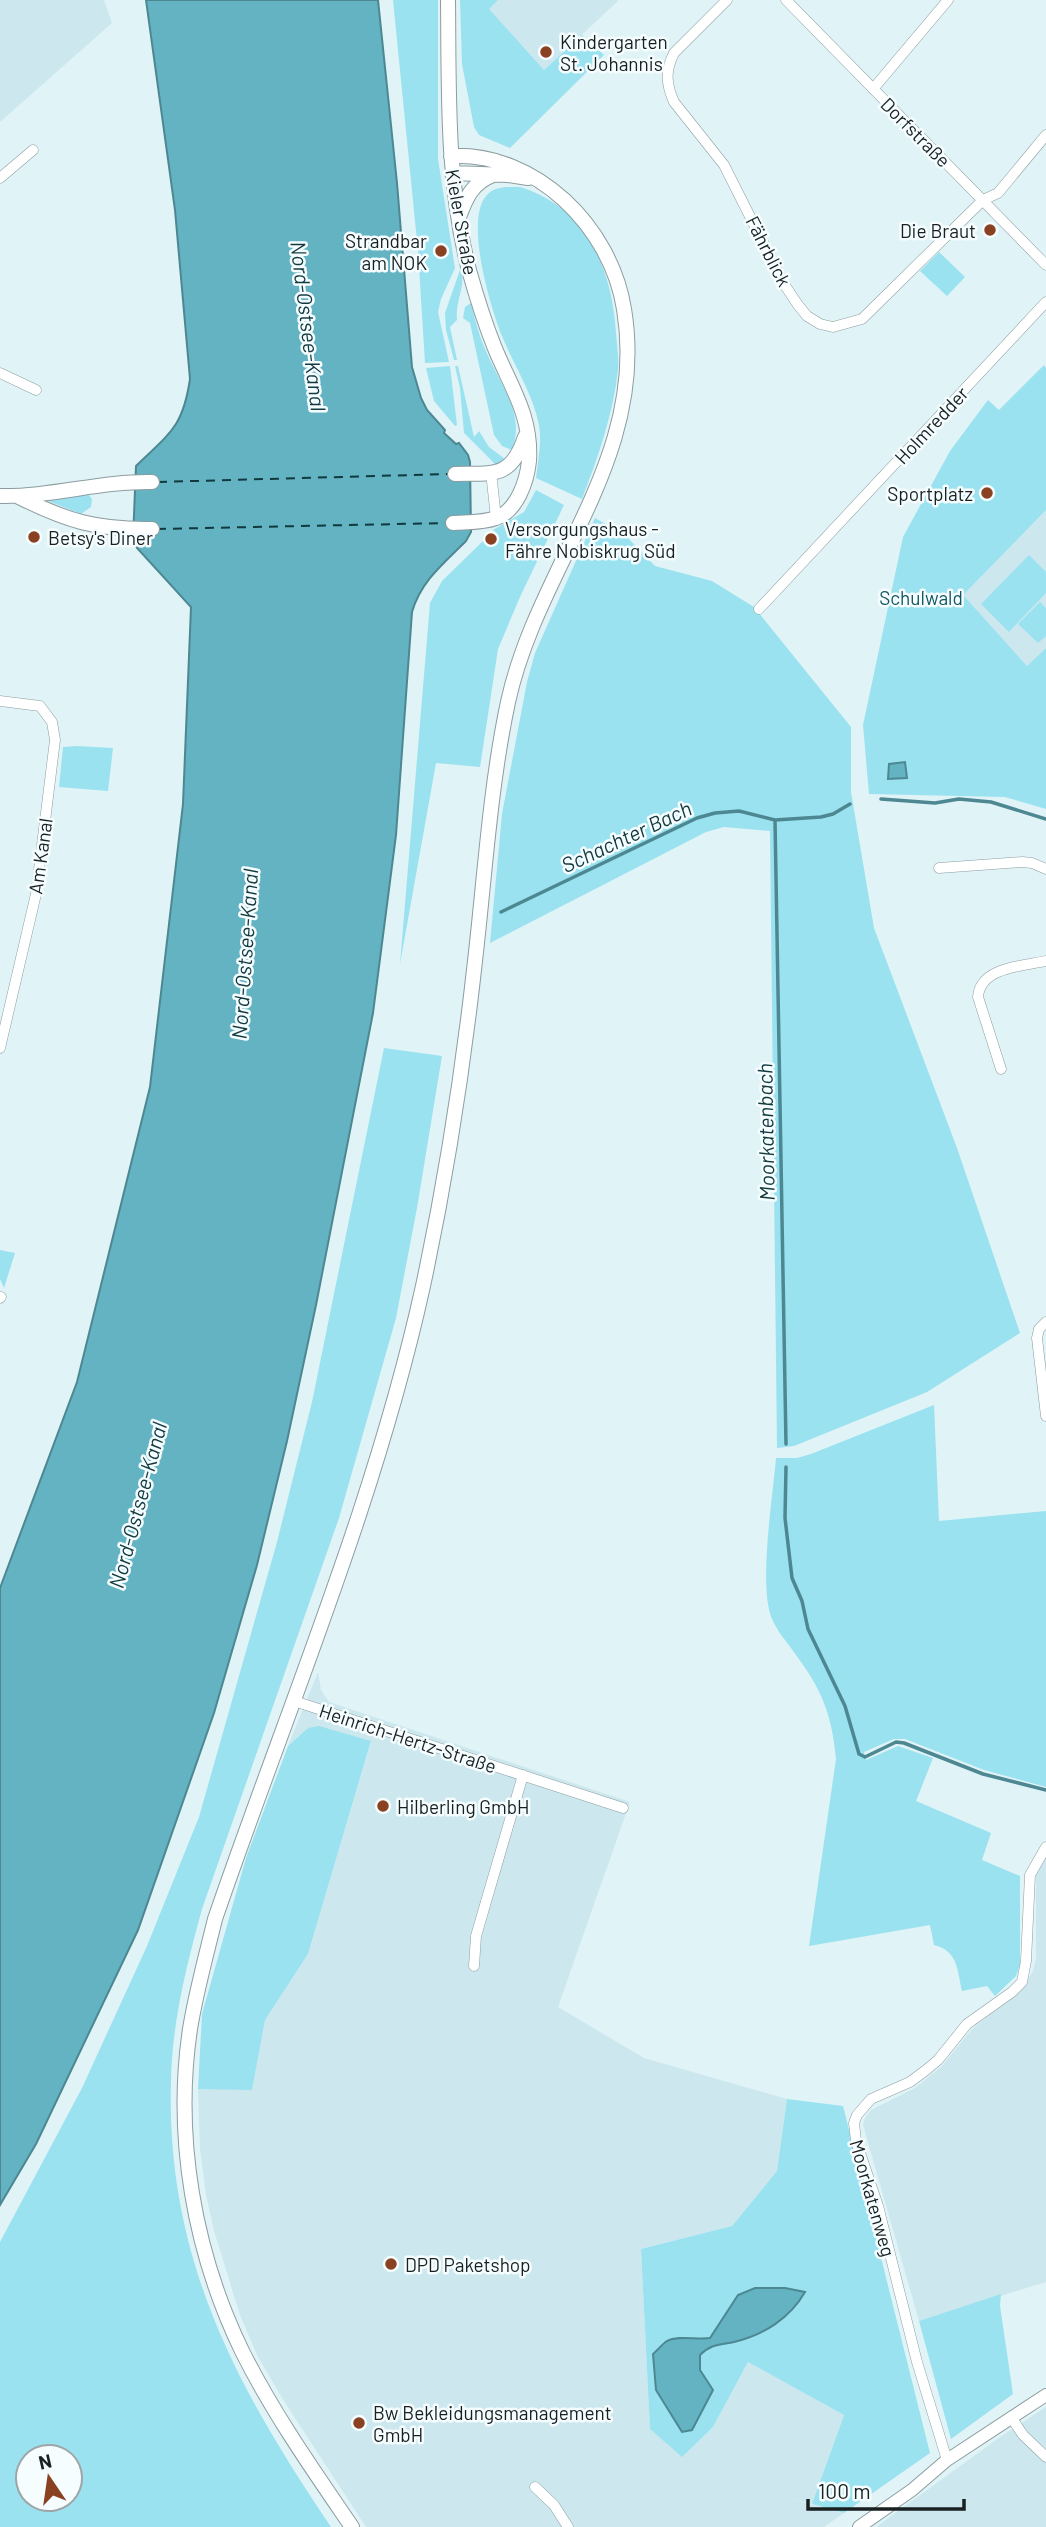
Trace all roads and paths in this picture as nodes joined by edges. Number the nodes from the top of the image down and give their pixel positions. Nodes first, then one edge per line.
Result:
1 (448, 0) edge
2 (727, 0) edge
3 (786, 0) edge
4 (948, 0) edge
5 (873, 89) junction
6 (1046, 135) edge
7 (33, 150) dead end
8 (451, 156) junction
9 (453, 173) junction
10 (495, 174) junction
11 (0, 178) edge
12 (536, 180) junction
13 (983, 200) junction
14 (458, 219) junction
15 (1046, 265) edge
16 (1046, 302) edge
17 (0, 373) edge
18 (36, 390) dead end
19 (527, 433) junction
20 (491, 472) junction
21 (454, 474) dead end
22 (152, 482) dead end
23 (0, 496) edge
24 (17, 496) junction
25 (496, 518) junction
26 (453, 523) dead end
27 (152, 529) dead end
28 (759, 609) dead end
29 (0, 701) edge
30 (939, 867) dead end
31 (1046, 869) edge
32 (1046, 961) edge
33 (0, 1048) edge
34 (1001, 1069) dead end
35 (1046, 1322) edge
36 (1046, 1416) edge
37 (294, 1701) junction
38 (523, 1775) junction
39 (623, 1808) dead end
40 (1046, 1847) edge
41 (474, 1966) dead end
42 (1046, 2395) edge
43 (1011, 2417) junction
44 (1046, 2457) edge
45 (947, 2460) junction
46 (535, 2487) dead end
47 (352, 2527) edge
48 (568, 2527) edge
49 (859, 2527) edge

1 - 8 main road, Kieler Straße
2 - 13 street, Fährblick
3 - 5 street, Dorfstraße
4 - 5 street
5 - 13 street, Dorfstraße
6 - 13 street, Fährblick
7 - 11 street
8 - 9 main road, Kieler Straße
8 - 12 main road
9 - 10 main road
9 - 14 main road, Kieler Straße
10 - 12 main road
10 - 14 main road
12 - 37 main road
13 - 15 street, Dorfstraße
14 - 19 main road, Kieler Straße
16 - 28 street, Holmredder
17 - 18 street
19 - 20 main road
19 - 25 main road, Kieler Straße
20 - 21 main road
20 - 25 street
22 - 24 main road
23 - 24 main road
24 - 27 main road
25 - 26 main road
29 - 33 street, Am Kanal
30 - 31 street
32 - 34 street
35 - 36 street
37 - 38 street, Heinrich-Hertz-Straße
37 - 47 main road
38 - 39 street, Heinrich-Hertz-Straße
38 - 41 street, Heinrich-Hertz-Straße
40 - 45 street, Moorkatenweg
42 - 43 street
43 - 44 street
43 - 45 street
45 - 49 street
46 - 48 street

